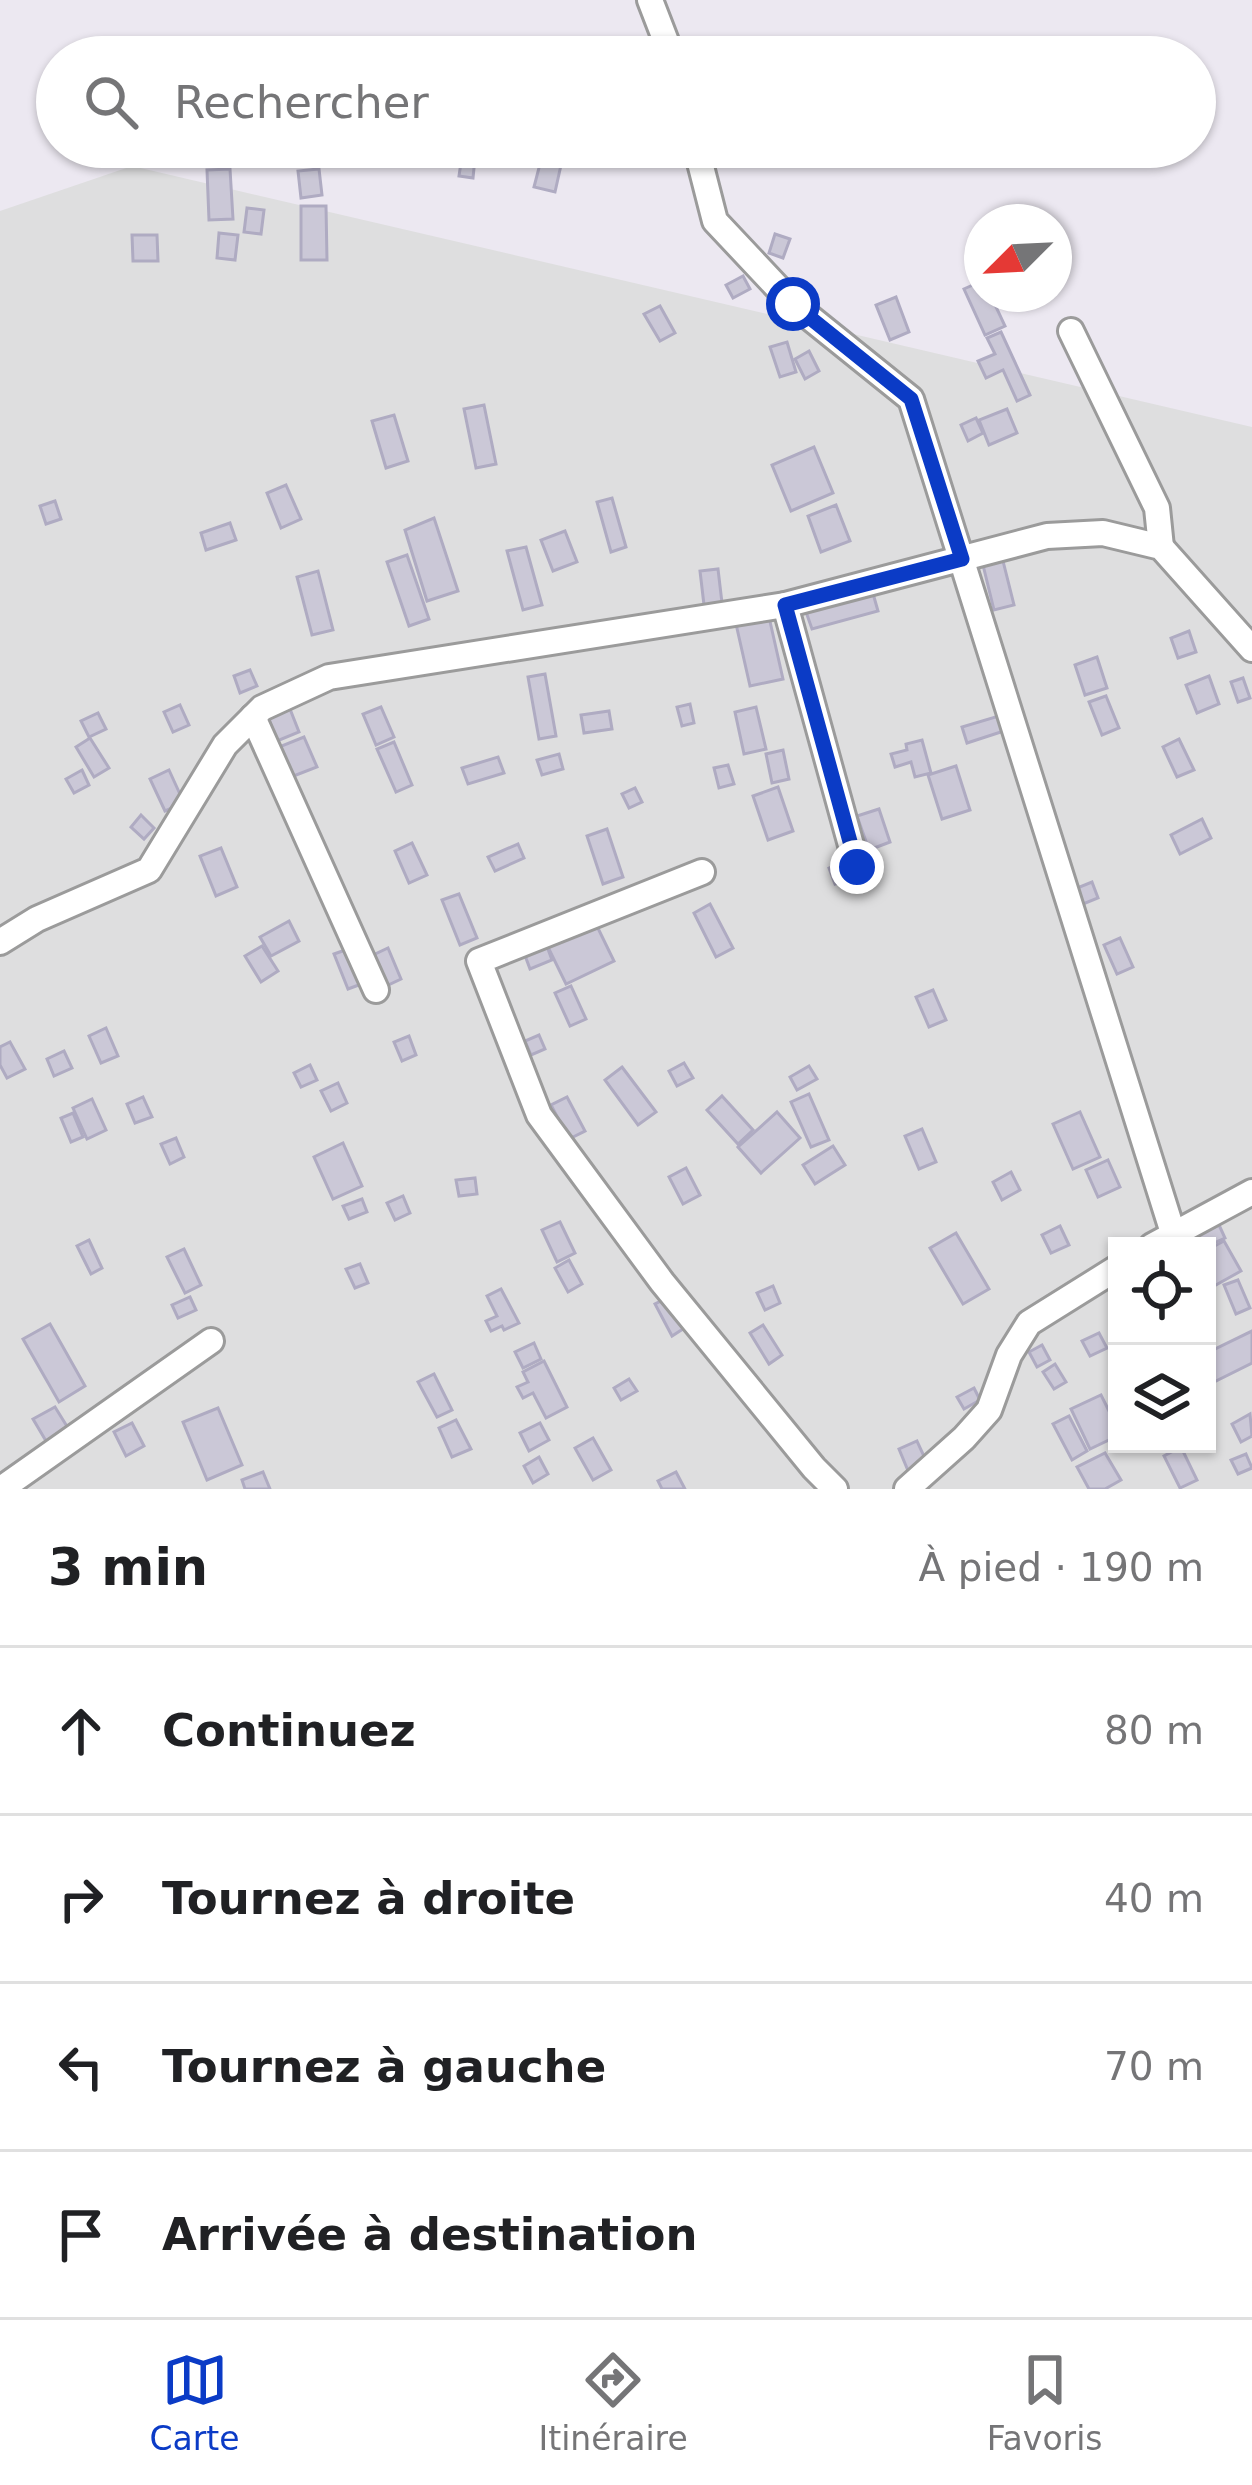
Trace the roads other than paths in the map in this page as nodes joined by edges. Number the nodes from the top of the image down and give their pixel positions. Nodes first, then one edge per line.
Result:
1 (650, 0) edge
2 (664, 36) edge
3 (701, 168) edge
4 (1071, 331) dead end
5 (1161, 547) junction
6 (962, 559) junction
7 (785, 605) junction
8 (1252, 649) edge
9 (253, 717) junction
10 (857, 867) dead end
11 (702, 872) dead end
12 (0, 942) edge
13 (376, 990) dead end
14 (1252, 1192) edge
15 (1162, 1237) edge
16 (1167, 1237) edge
17 (1108, 1274) edge
18 (211, 1341) dead end
19 (1, 1489) edge
20 (835, 1489) edge
21 (907, 1489) edge

1 - 2 street
3 - 6 street
4 - 5 street
5 - 6 street
5 - 8 street
6 - 7 street
6 - 15 street
7 - 9 street
7 - 10 street
9 - 12 street
9 - 13 street
11 - 20 street
14 - 16 street
17 - 21 street
18 - 19 street

